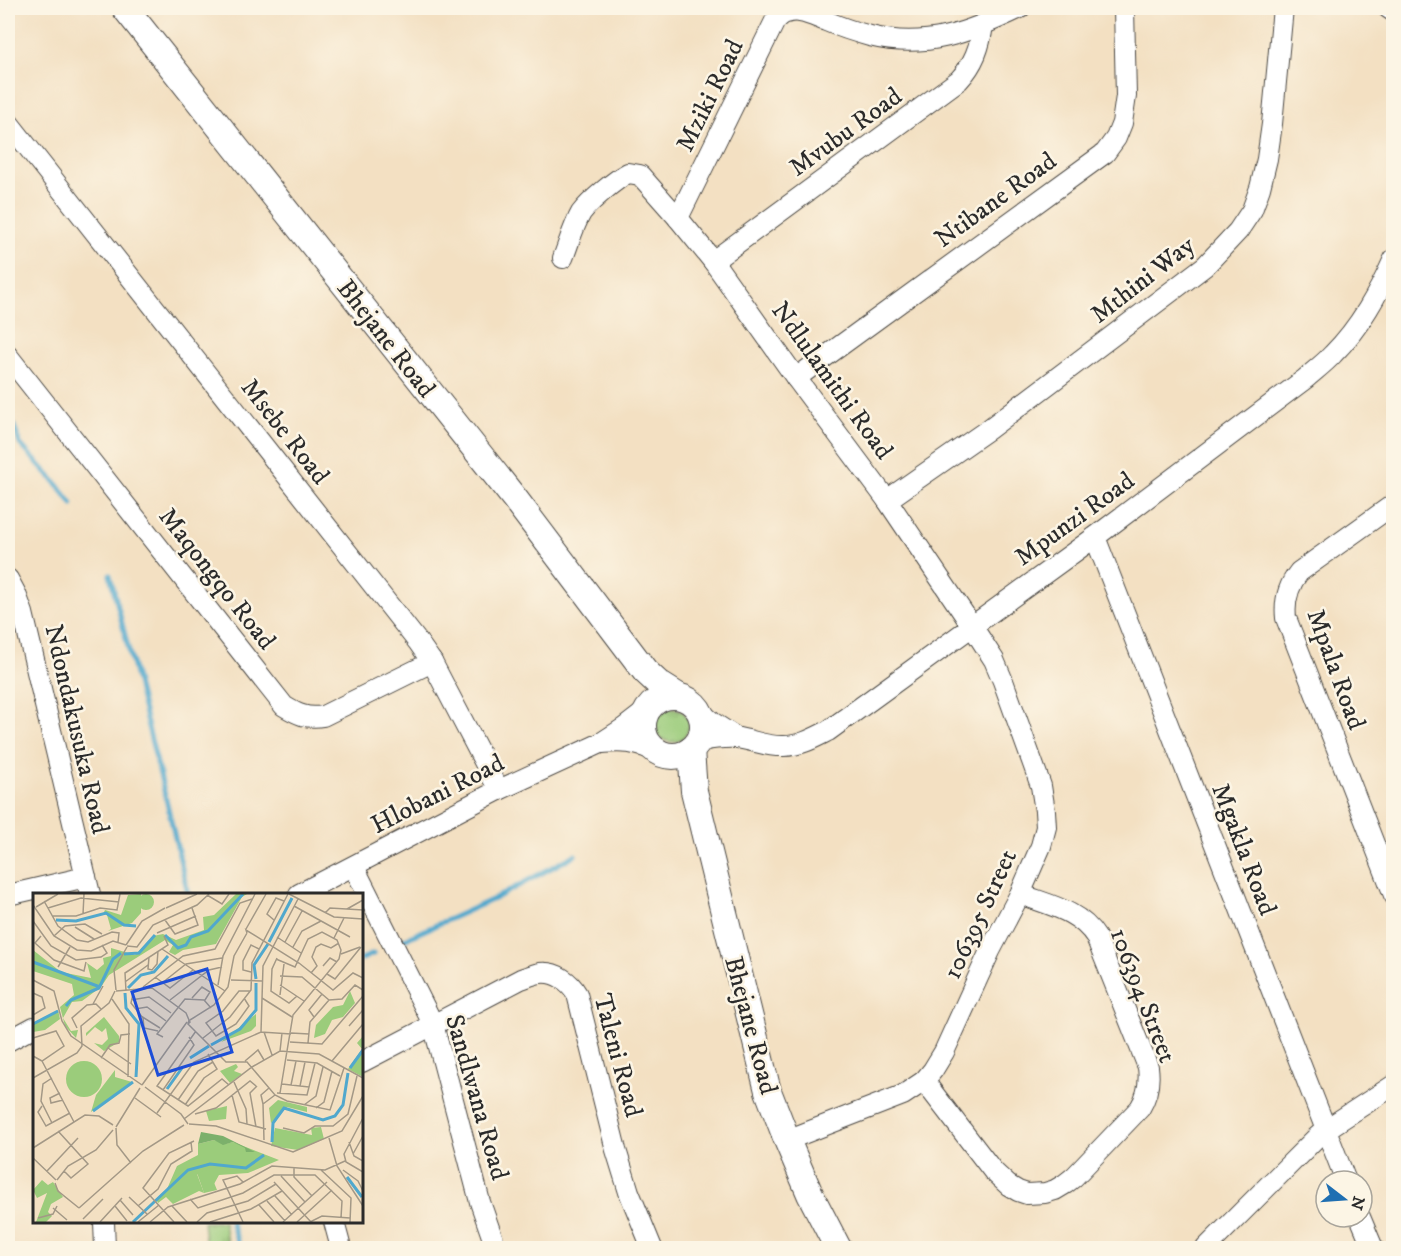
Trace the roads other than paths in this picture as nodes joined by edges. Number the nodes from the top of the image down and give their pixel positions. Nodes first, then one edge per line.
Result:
1 (125, 8) edge
2 (1020, 8) edge
3 (1124, 8) edge
4 (1283, 8) edge
5 (1388, 8) edge
6 (1394, 12) edge
7 (983, 25) junction
8 (8, 122) edge
9 (678, 218) junction
10 (563, 258) dead end
11 (1394, 259) edge
12 (713, 261) junction
13 (8, 356) edge
14 (796, 378) junction
15 (887, 500) junction
16 (1393, 505) edge
17 (1095, 537) junction
18 (8, 579) edge
19 (972, 626) junction
20 (432, 662) junction
21 (645, 671) junction
22 (678, 696) junction
23 (648, 708) junction
24 (699, 711) junction
25 (736, 738) junction
26 (601, 742) junction
27 (679, 750) junction
28 (499, 790) junction
29 (354, 867) junction
30 (88, 886) edge
31 (300, 893) edge
32 (1020, 894) junction
33 (1394, 894) edge
34 (8, 895) edge
35 (433, 1024) junction
36 (33, 1028) edge
37 (8, 1041) edge
38 (363, 1061) edge
39 (924, 1081) junction
40 (1394, 1085) edge
41 (1325, 1130) junction
42 (787, 1140) junction
43 (1341, 1169) edge
44 (104, 1223) edge
45 (335, 1223) edge
46 (1365, 1229) edge
47 (105, 1248) edge
48 (341, 1248) edge
49 (496, 1248) edge
50 (652, 1248) edge
51 (838, 1248) edge
52 (1206, 1248) edge
53 (1373, 1248) edge

1 - 21 street, Bhejane Road
2 - 7 street
3 - 14 street, Ntibane Road
4 - 15 street, Mthini Way
5 - 6 street
7 - 9 street, Mziki Road
7 - 12 street, Mvubu Road
8 - 20 street, Msebe Road
9 - 10 street, Ndlulamithi Road
9 - 12 street, Ndlulamithi Road
11 - 17 street, Mpunzi Road
12 - 14 street, Ndlulamithi Road
13 - 20 street, Maqongqo Road
14 - 15 street, Ndlulamithi Road
15 - 19 street, Ndlulamithi Road
16 - 33 street, Mpala Road
17 - 19 street, Mpunzi Road
17 - 41 street, Mgakla Road
18 - 30 street, Ndondakusuka Road
19 - 25 street, Mpunzi Road
19 - 32 street, 106395 Street
20 - 28 street, Msebe Road
21 - 22 street, Bhejane Road
21 - 23 street, Bhejane Road
22 - 23 street
22 - 24 street
23 - 26 street, Hlobani Road
23 - 27 street
24 - 25 street, Mpunzi Road
24 - 27 street
25 - 27 street, Mpunzi Road
26 - 27 street, Hlobani Road
26 - 28 street, Hlobani Road
27 - 42 street, Bhejane Road
28 - 29 street, Hlobani Road
29 - 31 street, Hlobani Road
29 - 35 street, Sandlwana Road
30 - 34 street
32 - 39 street, 106395 Street
32 - 39 street, 106394 Street
35 - 38 street
35 - 49 street, Sandlwana Road
35 - 50 street, Taleni Road
36 - 37 street
39 - 42 street, 106395 Street
40 - 41 street
41 - 43 street, Mgakla Road
41 - 52 street
42 - 51 street, Bhejane Road
44 - 47 street
45 - 48 street
46 - 53 street

